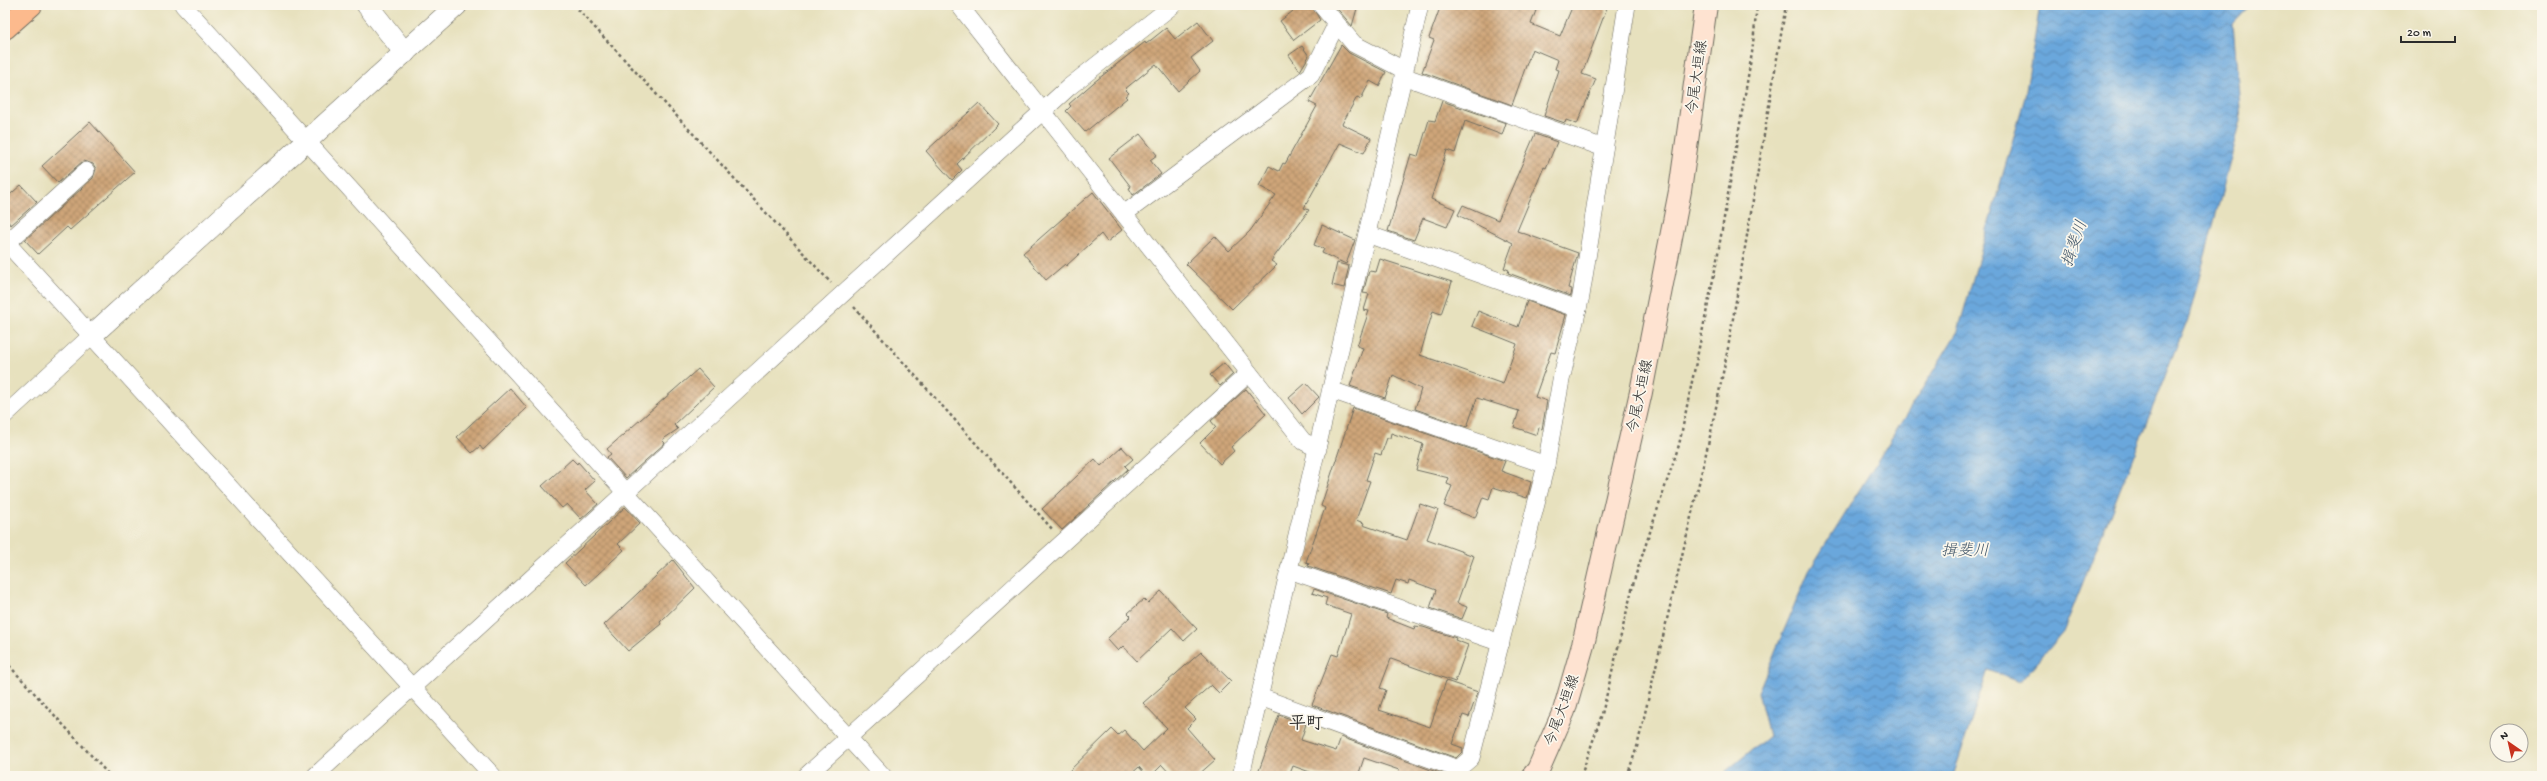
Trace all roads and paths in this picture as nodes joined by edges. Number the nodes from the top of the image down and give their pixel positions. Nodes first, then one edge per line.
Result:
1 (31, 5) edge
2 (183, 5) edge
3 (367, 5) edge
4 (456, 5) edge
5 (574, 5) edge
6 (959, 5) edge
7 (1173, 5) edge
8 (1321, 5) edge
9 (1420, 5) edge
10 (1627, 5) edge
11 (1706, 5) edge
12 (1757, 5) edge
13 (1786, 5) edge
14 (1336, 25) junction
15 (5, 28) edge
16 (404, 53) junction
17 (1403, 73) junction
18 (1043, 112) junction
19 (306, 142) junction
20 (1604, 148) junction
21 (86, 171) dead end
22 (1124, 214) junction
23 (1367, 234) junction
24 (6, 242) edge
25 (843, 295) junction
26 (1578, 309) junction
27 (92, 335) junction
28 (1249, 373) junction
29 (1331, 390) junction
30 (5, 415) edge
31 (1318, 448) junction
32 (1546, 465) junction
33 (626, 494) junction
34 (1064, 542) junction
35 (1289, 570) junction
36 (1501, 643) junction
37 (5, 661) edge
38 (412, 688) junction
39 (1260, 697) junction
40 (848, 738) junction
41 (110, 776) edge
42 (315, 776) edge
43 (493, 776) edge
44 (806, 776) edge
45 (883, 776) edge
46 (1241, 776) edge
47 (1533, 776) edge
48 (1581, 776) edge
49 (1627, 776) edge

1 - 15 main road
2 - 19 street
3 - 16 street
4 - 16 street
5 - 25 path
6 - 18 street
7 - 18 street
8 - 14 street
9 - 17 street
10 - 20 street
11 - 47 main road, 今尾大垣線
12 - 48 path
13 - 49 path
14 - 17 street
14 - 22 street
16 - 19 street
17 - 20 street
17 - 23 street
18 - 22 street
18 - 25 street
19 - 27 street
19 - 33 street
20 - 26 street
21 - 24 street
22 - 28 street
23 - 26 street
23 - 29 street
24 - 27 street
25 - 33 street
25 - 34 path
26 - 32 street
27 - 30 street
27 - 38 street
28 - 31 street
28 - 34 street
29 - 31 street
29 - 32 street
31 - 35 street
32 - 36 street
33 - 38 street
33 - 40 street
34 - 40 street
35 - 36 street
35 - 39 street
36 - 39 street
37 - 41 path
38 - 42 street
38 - 43 street
39 - 46 street
40 - 44 street
40 - 45 street

